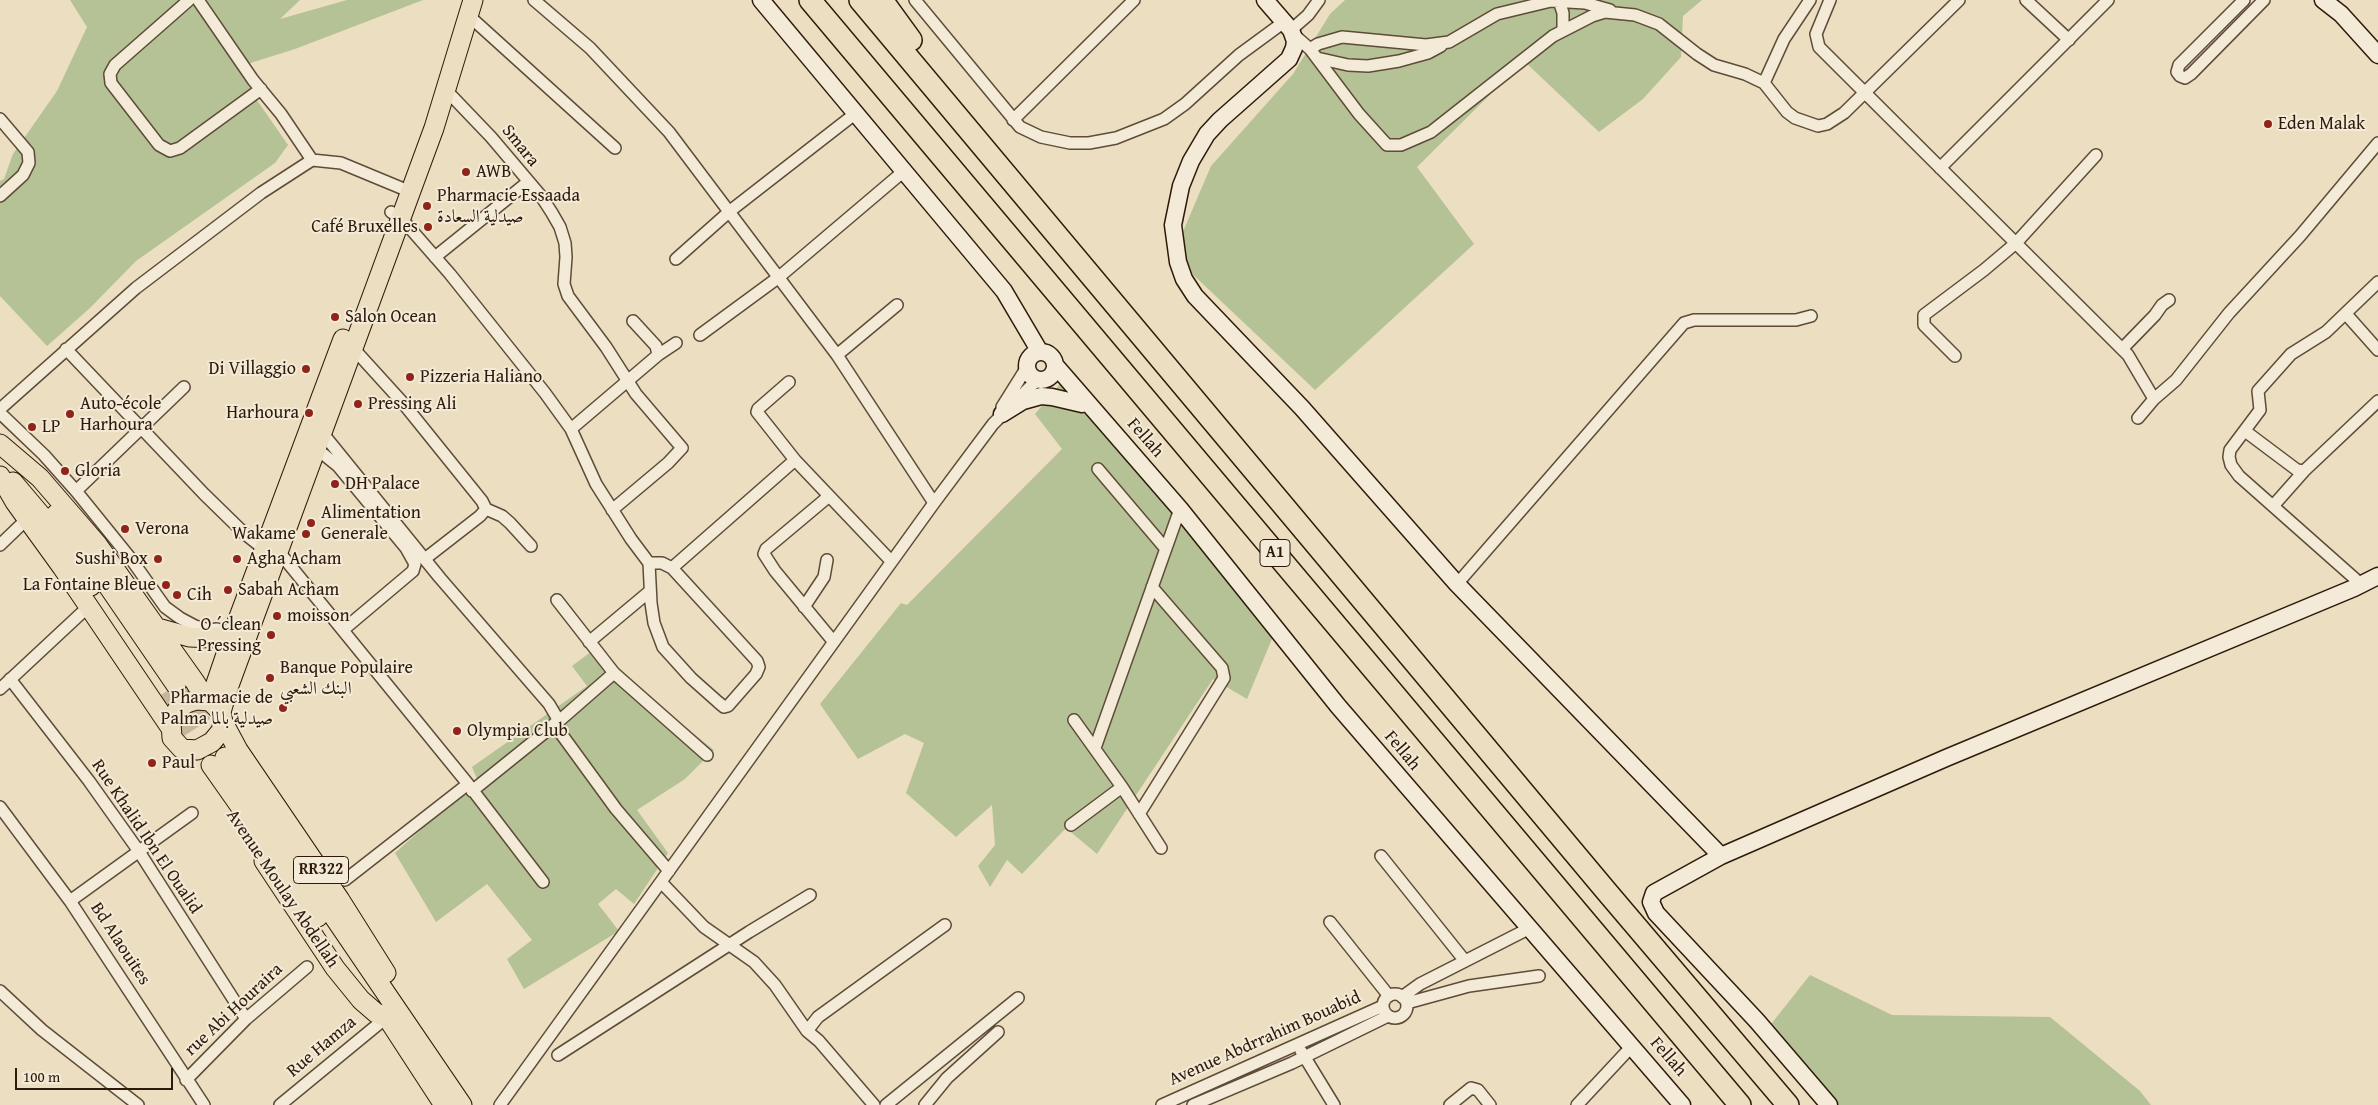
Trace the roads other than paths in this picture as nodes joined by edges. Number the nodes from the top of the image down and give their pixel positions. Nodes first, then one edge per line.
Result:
1 (189, 0) edge
2 (198, 0) edge
3 (534, 0) edge
4 (761, 0) edge
5 (810, 0) edge
6 (860, 0) edge
7 (882, 0) edge
8 (915, 0) edge
9 (1134, 0) edge
10 (1265, 0) edge
11 (1319, 0) edge
12 (1810, 0) edge
13 (1830, 0) edge
14 (1960, 0) edge
15 (2026, 0) edge
16 (2108, 0) edge
17 (2244, 0) edge
18 (2264, 0) edge
19 (2323, 0) edge
20 (1559, 1) edge
21 (1584, 2) edge
22 (1529, 3) edge
23 (467, 5) edge
24 (1617, 12) junction
25 (1290, 29) junction
26 (1563, 30) junction
27 (2069, 40) junction
28 (1449, 42) junction
29 (1314, 53) junction
30 (2378, 55) edge
31 (1764, 83) junction
32 (261, 89) junction
33 (446, 90) junction
34 (1865, 92) junction
35 (856, 113) junction
36 (0, 119) edge
37 (1013, 120) junction
38 (2378, 143) edge
39 (616, 148) dead end
40 (2096, 156) dead end
41 (312, 160) junction
42 (1940, 168) junction
43 (904, 171) junction
44 (528, 182) junction
45 (1017, 186) junction
46 (405, 190) junction
47 (0, 196) edge
48 (730, 211) junction
49 (396, 215) junction
50 (2016, 243) junction
51 (435, 257) junction
52 (676, 259) dead end
53 (779, 277) junction
54 (2378, 282) edge
55 (2169, 300) dead end
56 (897, 305) dead end
57 (2346, 314) junction
58 (1811, 316) dead end
59 (633, 321) dead end
60 (700, 335) dead end
61 (676, 343) dead end
62 (353, 348) junction
63 (66, 349) junction
64 (2122, 349) junction
65 (2378, 350) edge
66 (658, 355) junction
67 (837, 355) junction
68 (1955, 356) dead end
69 (1042, 373) junction
70 (628, 380) junction
71 (789, 382) dead end
72 (184, 387) dead end
73 (2154, 399) junction
74 (2378, 401) edge
75 (1082, 404) junction
76 (1, 407) edge
77 (1100, 417) junction
78 (2138, 418) dead end
79 (998, 419) junction
80 (140, 427) junction
81 (571, 429) junction
82 (2245, 432) junction
83 (314, 435) junction
84 (0, 444) edge
85 (0, 452) edge
86 (795, 460) junction
87 (0, 469) edge
88 (1098, 469) dead end
89 (2304, 471) junction
90 (0, 476) edge
91 (76, 490) junction
92 (828, 497) junction
93 (934, 502) junction
94 (2273, 506) junction
95 (486, 509) junction
96 (1180, 509) junction
97 (612, 510) junction
98 (28, 519) junction
99 (0, 545) edge
100 (531, 546) dead end
101 (270, 547) junction
102 (1166, 548) junction
103 (426, 558) junction
104 (827, 560) dead end
105 (891, 562) junction
106 (650, 563) junction
107 (672, 568) junction
108 (2378, 576) edge
109 (1457, 584) junction
110 (2362, 585) junction
111 (1152, 587) junction
112 (650, 591) junction
113 (556, 600) dead end
114 (89, 606) junction
115 (804, 607) junction
116 (157, 628) junction
117 (235, 629) junction
118 (343, 630) junction
119 (833, 641) junction
120 (589, 642) junction
121 (614, 673) junction
122 (10, 679) junction
123 (0, 689) edge
124 (215, 709) junction
125 (1074, 720) dead end
126 (557, 722) junction
127 (170, 727) junction
128 (1095, 748) junction
129 (187, 750) junction
130 (707, 755) dead end
131 (1122, 787) junction
132 (470, 788) junction
133 (0, 807) edge
134 (192, 812) dead end
135 (1140, 814) junction
136 (1071, 825) dead end
137 (1161, 848) dead end
138 (138, 850) junction
139 (1381, 856) dead end
140 (1722, 856) junction
141 (669, 871) junction
142 (346, 880) dead end
143 (543, 882) dead end
144 (661, 882) junction
145 (810, 895) dead end
146 (70, 901) junction
147 (1330, 922) dead end
148 (946, 925) dead end
149 (1528, 929) junction
150 (728, 946) junction
151 (1465, 961) junction
152 (307, 967) dead end
153 (1539, 976) dead end
154 (0, 992) edge
155 (1018, 998) dead end
156 (1405, 1000) junction
157 (1386, 1006) junction
158 (387, 1017) junction
159 (246, 1019) junction
160 (407, 1025) junction
161 (807, 1030) junction
162 (998, 1032) dead end
163 (1298, 1046) junction
164 (1632, 1046) junction
165 (558, 1055) dead end
166 (1304, 1057) junction
167 (186, 1080) junction
168 (1198, 1087) junction
169 (1204, 1100) junction
170 (138, 1105) edge
171 (204, 1105) edge
172 (280, 1105) edge
173 (444, 1105) edge
174 (462, 1105) edge
175 (500, 1105) edge
176 (874, 1105) edge
177 (886, 1105) edge
178 (925, 1105) edge
179 (1162, 1105) edge
180 (1193, 1105) edge
181 (1334, 1105) edge
182 (1450, 1105) edge
183 (1490, 1105) edge
184 (1577, 1105) edge
185 (1682, 1105) edge
186 (1740, 1105) edge
187 (1788, 1105) edge
188 (1829, 1105) edge

1 - 32 street
2 - 32 street
3 - 48 street
4 - 35 street
5 - 186 highway, A1
6 - 45 highway, A1
7 - 45 highway
8 - 37 street
9 - 37 street
10 - 25 street
11 - 25 street
12 - 31 street
13 - 34 street
14 - 34 street
15 - 27 street
16 - 27 street
17 - 18 street
19 - 30 street
20 - 21 street
20 - 22 street
20 - 26 street
21 - 24 street
22 - 28 street
23 - 33 main road
23 - 39 street
23 - 46 main road
24 - 26 street
24 - 31 street
25 - 29 street
25 - 37 street
25 - 109 street
26 - 29 street
27 - 42 street
28 - 29 street
28 - 29 street
31 - 34 street
32 - 41 street
33 - 44 street, Smara
33 - 46 main road
34 - 42 street
35 - 43 street
35 - 48 street
36 - 47 street
38 - 73 street
40 - 50 street
41 - 46 street
41 - 63 street
42 - 50 street
43 - 53 street
43 - 69 street, Fellah
44 - 51 street, Smara
44 - 70 street
45 - 187 highway, A1
46 - 49 main road
48 - 52 street
48 - 53 street
49 - 51 street
49 - 62 main road
49 - 83 main road
50 - 64 street
50 - 68 street
51 - 81 street
53 - 60 street
53 - 67 street
54 - 57 street
55 - 64 street
56 - 67 street
57 - 65 street
57 - 82 street
58 - 109 street
59 - 66 street
61 - 66 street
62 - 83 main road
62 - 95 street
63 - 76 street
63 - 80 street
64 - 73 street
66 - 70 street
67 - 93 street
69 - 75 street, Fellah
69 - 77 street, Fellah
69 - 79 street
69 - 79 street
70 - 81 street
70 - 97 street
71 - 86 street
72 - 80 street
73 - 78 street
74 - 89 street
75 - 77 street, Fellah
75 - 79 street
76 - 91 street
77 - 96 street, Fellah
79 - 93 street
80 - 91 street
80 - 101 street
81 - 97 street
82 - 89 street
82 - 94 street
83 - 101 main road
83 - 103 street
83 - 118 street
84 - 116 main road, Avenue Moulay Abdellah / RR322
85 - 87 main road
86 - 92 street
86 - 107 street
88 - 102 street
89 - 94 street
90 - 98 main road, RR322
91 - 117 street
92 - 105 street
92 - 115 street
93 - 105 street
94 - 110 street
95 - 100 street
95 - 103 street
96 - 102 street
96 - 149 street, Fellah
97 - 106 street
98 - 99 street
98 - 114 main road, RR322
101 - 117 main road
101 - 118 street
101 - 124 main road
102 - 111 street
103 - 126 street
104 - 115 street
105 - 119 street
106 - 107 street
106 - 112 street
107 - 112 street
108 - 110 street
109 - 140 street
110 - 140 street
111 - 128 street
111 - 135 street
112 - 120 street
113 - 120 street
114 - 122 street
114 - 127 main road, RR322
115 - 119 street
116 - 117 main road
116 - 124 main road, Avenue Moulay Abdellah / RR322
117 - 124 main road
118 - 132 street
119 - 141 street
120 - 121 street
121 - 126 street
121 - 130 street
122 - 123 street
122 - 138 street, Rue Khalid Ibn El Oualid
124 - 127 main road
124 - 129 main road
124 - 160 main road, Avenue Moulay Abdellah / RR322
125 - 128 street
126 - 132 street
126 - 141 street
127 - 129 main road, RR322
128 - 131 street
129 - 158 main road, Avenue Moulay Abdellah / RR322
131 - 135 street
131 - 136 street
132 - 142 street
132 - 143 street
133 - 146 street, Bd Alaouites
134 - 138 street
135 - 137 street
138 - 146 street
138 - 159 street, Rue Khalid Ibn El Oualid
139 - 151 street
140 - 188 street
141 - 144 street
144 - 150 street
144 - 175 street
145 - 150 street
146 - 167 street, Bd Alaouites
147 - 157 street
148 - 161 street
149 - 151 street
149 - 164 street, Fellah
150 - 161 street
150 - 165 street
151 - 156 street
152 - 159 street, rue Abi Houraira
153 - 156 street
154 - 170 street
155 - 177 street
156 - 157 street
156 - 157 street
157 - 163 street, Avenue Abdrrahim Bouabid
157 - 166 street, Avenue Abdrrahim Bouabid
158 - 160 main road, Avenue Moulay Abdellah / RR322
158 - 172 street, Rue Hamza
158 - 173 main road, Avenue Moulay Abdellah / RR322
159 - 167 street, rue Abi Houraira
160 - 174 main road, Avenue Moulay Abdellah / RR322
161 - 176 street
162 - 178 street
163 - 166 street
163 - 168 street, Avenue Abdrrahim Bouabid
164 - 184 street
164 - 185 street, Fellah
166 - 169 street, Avenue Abdrrahim Bouabid
166 - 181 street
167 - 171 street, Bd Alaouites
168 - 169 street
168 - 179 street, Avenue Abdrrahim Bouabid
169 - 180 street, Avenue Abdrrahim Bouabid
182 - 183 street

